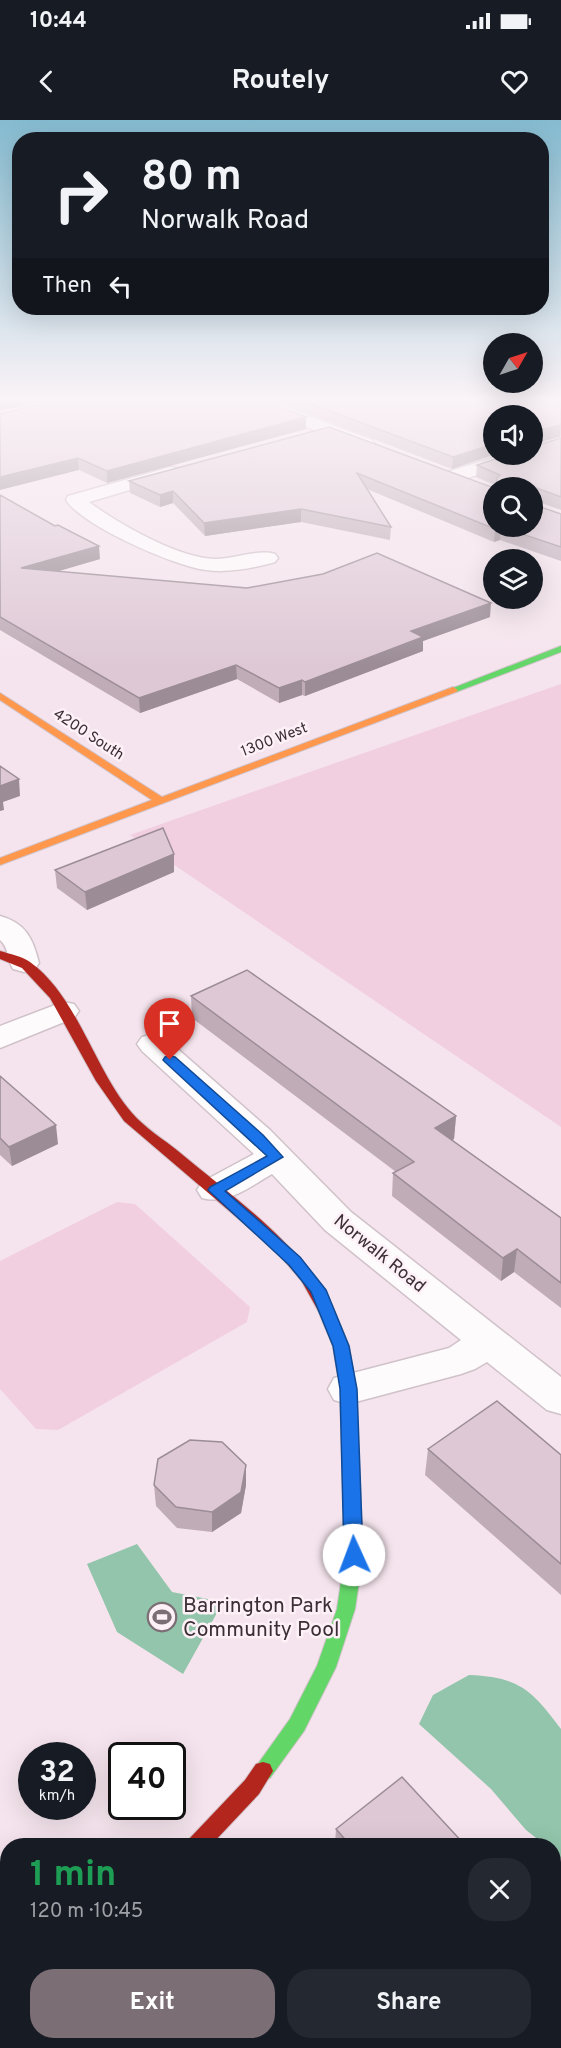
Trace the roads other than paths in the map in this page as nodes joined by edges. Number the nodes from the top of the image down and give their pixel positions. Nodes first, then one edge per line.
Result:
1 (124, 486) edge
2 (268, 558) dead end
3 (561, 649) edge
4 (0, 696) edge
5 (159, 800) junction
6 (0, 862) edge
7 (0, 925) edge
8 (12, 959) edge
9 (63, 1011) junction
10 (0, 1038) edge
11 (153, 1044) dead end
12 (276, 1157) junction
13 (215, 1190) junction
14 (489, 1342) junction
15 (348, 1389) junction
16 (561, 1399) edge
17 (205, 1838) edge

1 - 2 street
3 - 5 street, 1300 West
4 - 5 street, 4200 South
5 - 6 street, 1300 West
7 - 8 street
8 - 9 street
9 - 10 street
9 - 13 street
11 - 12 street, Norwalk Road
12 - 13 street
12 - 14 street, Norwalk Road
13 - 15 street
14 - 15 street
14 - 16 street, Norwalk Road
15 - 17 street

